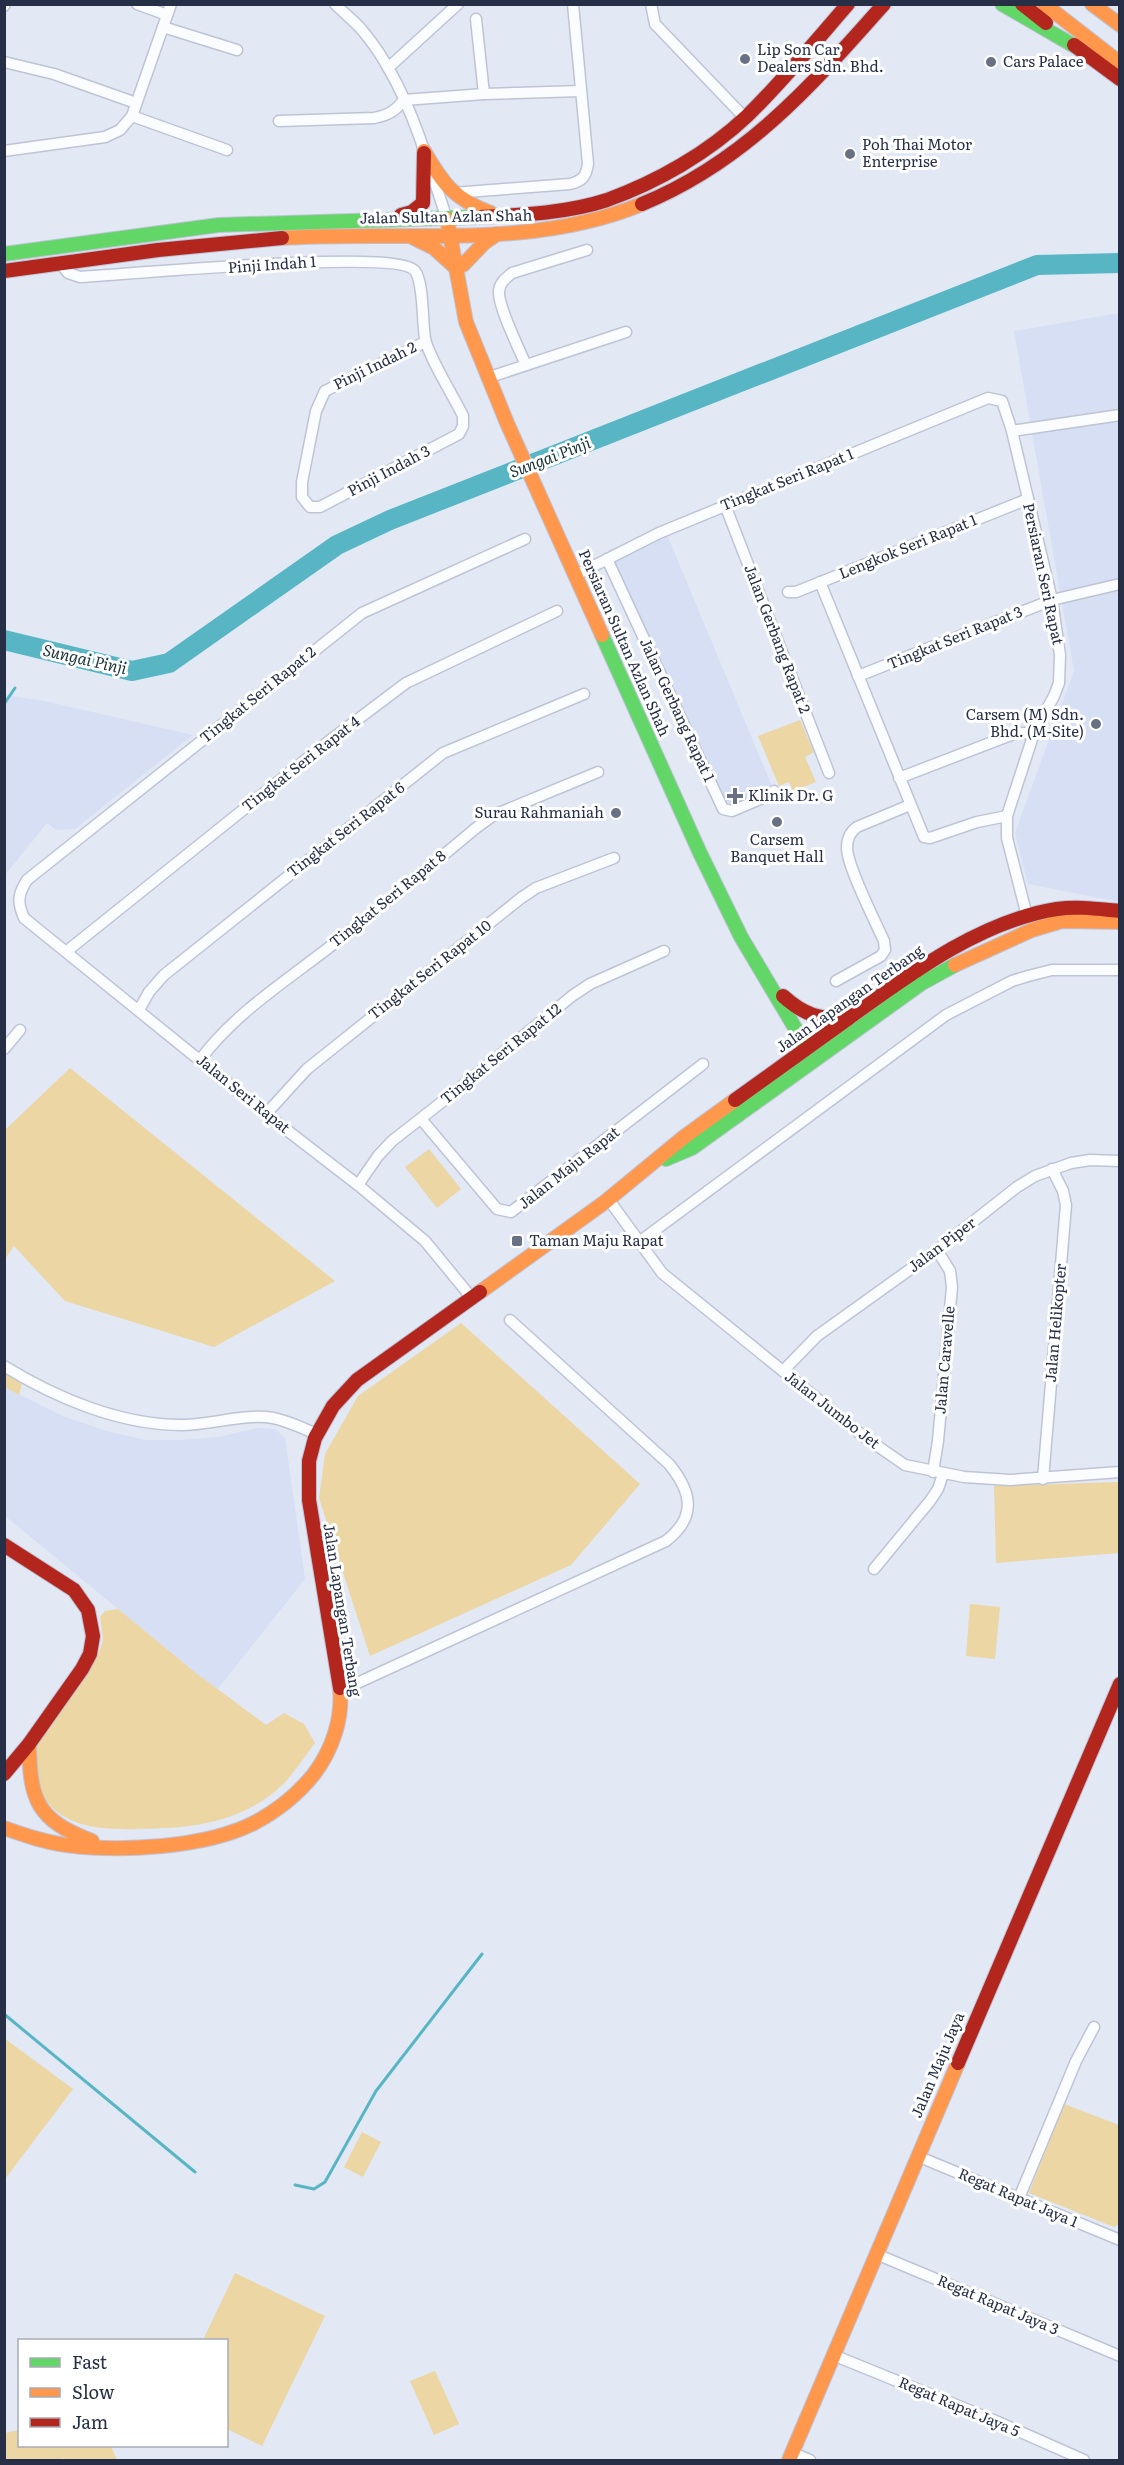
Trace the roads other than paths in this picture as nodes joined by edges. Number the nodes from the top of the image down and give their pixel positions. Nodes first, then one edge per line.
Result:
1 (137, 4) edge
2 (335, 4) edge
3 (458, 4) edge
4 (573, 4) edge
5 (651, 4) edge
6 (838, 4) edge
7 (848, 4) edge
8 (884, 4) edge
9 (1002, 4) edge
10 (1022, 4) edge
11 (1044, 4) edge
12 (1066, 4) edge
13 (1092, 4) edge
14 (169, 10) edge
15 (476, 19) dead end
16 (835, 19) junction
17 (1119, 25) edge
18 (163, 27) junction
19 (1119, 46) edge
20 (237, 50) dead end
21 (1083, 51) junction
22 (4, 62) edge
23 (1119, 63) edge
24 (388, 68) junction
25 (1119, 79) edge
26 (581, 92) junction
27 (484, 94) junction
28 (404, 100) junction
29 (136, 103) junction
30 (132, 116) junction
31 (745, 118) junction
32 (279, 120) dead end
33 (227, 150) dead end
34 (4, 151) edge
35 (424, 151) junction
36 (450, 193) junction
37 (500, 216) junction
38 (389, 219) junction
39 (447, 219) junction
40 (497, 234) junction
41 (409, 235) junction
42 (455, 235) junction
43 (587, 250) dead end
44 (4, 254) edge
45 (60, 263) junction
46 (459, 266) junction
47 (4, 271) edge
48 (626, 332) dead end
49 (425, 342) junction
50 (526, 364) junction
51 (491, 376) junction
52 (1002, 401) joint
53 (1119, 415) edge
54 (1012, 431) junction
55 (1028, 499) junction
56 (724, 505) junction
57 (310, 507) joint
58 (525, 538) dead end
59 (607, 560) junction
60 (579, 573) junction
61 (820, 582) junction
62 (1119, 584) edge
63 (788, 592) dead end
64 (1052, 600) junction
65 (557, 611) dead end
66 (858, 676) junction
67 (584, 694) dead end
68 (1034, 734) junction
69 (598, 772) dead end
70 (829, 773) dead end
71 (899, 778) junction
72 (774, 791) dead end
73 (910, 805) junction
74 (1007, 816) junction
75 (614, 858) dead end
76 (19, 893) joint
77 (1119, 911) edge
78 (1027, 916) junction
79 (1062, 921) junction
80 (1119, 922) edge
81 (1009, 940) junction
82 (67, 951) junction
83 (664, 951) dead end
84 (1119, 970) edge
85 (836, 981) dead end
86 (783, 996) junction
87 (890, 1007) junction
88 (139, 1010) junction
89 (790, 1018) junction
90 (848, 1018) junction
91 (20, 1030) dead end
92 (811, 1047) junction
93 (4, 1049) edge
94 (200, 1060) junction
95 (703, 1064) dead end
96 (776, 1070) junction
97 (266, 1114) junction
98 (421, 1119) junction
99 (727, 1123) junction
100 (1119, 1161) edge
101 (658, 1162) junction
102 (1052, 1169) junction
103 (358, 1185) junction
104 (609, 1200) junction
105 (639, 1242) junction
106 (938, 1250) junction
107 (471, 1297) junction
108 (510, 1320) dead end
109 (4, 1366) edge
110 (783, 1371) junction
111 (316, 1434) junction
112 (1119, 1472) edge
113 (938, 1473) junction
114 (1043, 1479) junction
115 (4, 1545) edge
116 (874, 1569) dead end
117 (1119, 1684) edge
118 (340, 1691) junction
119 (29, 1744) junction
120 (4, 1774) edge
121 (4, 1828) edge
122 (108, 1847) junction
123 (1094, 2027) dead end
124 (917, 2156) junction
125 (1019, 2198) junction
126 (1119, 2240) edge
127 (876, 2254) junction
128 (833, 2355) junction
129 (1119, 2356) edge
130 (791, 2457) edge
131 (810, 2460) edge
132 (1084, 2460) edge

1 - 14 street
2 - 24 street
3 - 24 street
4 - 26 street
5 - 31 street
6 - 16 main road
7 - 16 main road, Jalan Sultan Azlan Shah
8 - 40 main road, Jalan Sultan Azlan Shah
9 - 21 main road
10 - 21 main road
11 - 23 main road
12 - 19 main road
13 - 17 main road
14 - 18 street
15 - 27 street
16 - 31 main road, Jalan Sultan Azlan Shah
18 - 20 street
18 - 29 street
21 - 25 main road
22 - 29 street
24 - 28 street
26 - 27 street
26 - 36 street
27 - 28 street
28 - 32 street
28 - 35 street
29 - 30 street
30 - 33 street
30 - 34 street
31 - 37 main road, Jalan Sultan Azlan Shah
35 - 36 main road
35 - 38 main road
35 - 39 street
36 - 37 main road
37 - 39 main road, Jalan Sultan Azlan Shah
38 - 39 main road, Jalan Sultan Azlan Shah
38 - 44 main road, Jalan Sultan Azlan Shah
39 - 42 main road, Persiaran Sultan Azlan Shah
40 - 42 main road, Jalan Sultan Azlan Shah
40 - 46 main road
41 - 42 main road, Jalan Sultan Azlan Shah
41 - 45 main road, Jalan Sultan Azlan Shah
41 - 46 main road
42 - 46 main road, Persiaran Sultan Azlan Shah
43 - 50 street
45 - 47 main road, Jalan Sultan Azlan Shah
45 - 49 street, Pinji Indah 1
46 - 51 main road, Persiaran Sultan Azlan Shah
48 - 50 street
49 - 57 street, Pinji Indah 2
49 - 57 street, Pinji Indah 3
50 - 51 street
51 - 60 main road, Persiaran Sultan Azlan Shah
52 - 54 street, Persiaran Seri Rapat
52 - 56 street, Tingkat Seri Rapat 1
53 - 54 street
54 - 55 street, Persiaran Seri Rapat
55 - 61 street, Lengkok Seri Rapat 1
55 - 64 street, Persiaran Seri Rapat
56 - 59 street, Tingkat Seri Rapat 1
56 - 70 street, Jalan Gerbang Rapat 2
58 - 76 street, Tingkat Seri Rapat 2
59 - 60 street, Tingkat Seri Rapat 1
59 - 72 street, Jalan Gerbang Rapat 1
60 - 86 main road, Persiaran Sultan Azlan Shah
60 - 89 main road, Persiaran Sultan Azlan Shah
61 - 63 street, Lengkok Seri Rapat 1
61 - 66 street
62 - 64 street, Tingkat Seri Rapat 3
64 - 66 street, Tingkat Seri Rapat 3
64 - 68 street, Persiaran Seri Rapat
65 - 82 street, Tingkat Seri Rapat 4
66 - 71 street
67 - 88 street, Tingkat Seri Rapat 6
68 - 71 street
68 - 74 street, Persiaran Seri Rapat
69 - 94 street, Tingkat Seri Rapat 8
71 - 73 street
73 - 74 street
73 - 85 street
74 - 78 street, Persiaran Seri Rapat
75 - 97 street, Tingkat Seri Rapat 10
76 - 82 street, Jalan Seri Rapat
77 - 78 main road, Jalan Lapangan Terbang
78 - 79 main road
78 - 81 main road
78 - 90 main road, Jalan Lapangan Terbang
79 - 80 main road, Jalan Lapangan Terbang
79 - 81 main road, Jalan Lapangan Terbang
81 - 87 main road, Jalan Lapangan Terbang
82 - 88 street, Jalan Seri Rapat
83 - 98 street, Tingkat Seri Rapat 12
84 - 105 street
86 - 90 main road
86 - 92 main road, Persiaran Sultan Azlan Shah
87 - 92 main road
87 - 99 main road, Jalan Lapangan Terbang
88 - 94 street, Jalan Seri Rapat
89 - 92 main road, Persiaran Sultan Azlan Shah
89 - 96 main road
90 - 92 main road, Jalan Lapangan Terbang
91 - 93 street
92 - 96 main road, Jalan Lapangan Terbang
92 - 99 main road
94 - 97 street, Jalan Seri Rapat
95 - 98 street, Jalan Maju Rapat
96 - 101 main road, Jalan Lapangan Terbang
97 - 103 street, Jalan Seri Rapat
98 - 103 street, Tingkat Seri Rapat 12
99 - 101 main road, Jalan Lapangan Terbang
100 - 102 street, Jalan Piper
101 - 104 main road, Jalan Lapangan Terbang
102 - 106 street, Jalan Piper
102 - 114 street, Jalan Helikopter
103 - 107 street, Jalan Seri Rapat
104 - 105 street, Jalan Jumbo Jet
104 - 107 main road, Jalan Lapangan Terbang
105 - 110 street, Jalan Jumbo Jet
106 - 110 street, Jalan Piper
106 - 113 street, Jalan Caravelle
107 - 111 main road, Jalan Lapangan Terbang
108 - 118 street
109 - 111 street
110 - 113 street, Jalan Jumbo Jet
111 - 118 main road, Jalan Lapangan Terbang
112 - 114 street, Jalan Jumbo Jet
113 - 114 street, Jalan Jumbo Jet
113 - 116 street, Jalan Caravelle
115 - 119 main road
117 - 124 main road, Jalan Maju Jaya
118 - 122 main road, Jalan Lapangan Terbang
119 - 120 main road
119 - 122 main road, Jalan Lapangan Terbang
121 - 122 main road, Jalan Lapangan Terbang
123 - 125 street
124 - 125 street, Regat Rapat Jaya 1
124 - 127 main road, Jalan Maju Jaya
125 - 126 street, Regat Rapat Jaya 1
127 - 128 main road, Jalan Maju Jaya
127 - 129 street, Regat Rapat Jaya 3
128 - 130 main road, Jalan Maju Jaya
128 - 132 street, Regat Rapat Jaya 5
130 - 131 street

